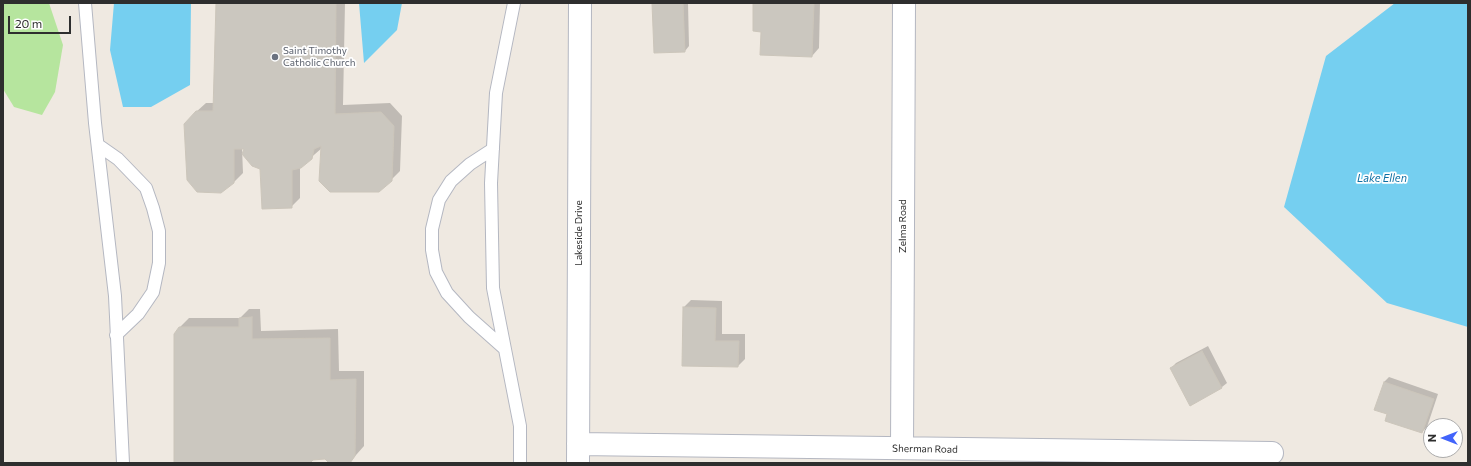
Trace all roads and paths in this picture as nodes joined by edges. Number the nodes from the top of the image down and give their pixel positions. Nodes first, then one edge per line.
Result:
1 (85, 3) edge
2 (514, 3) edge
3 (580, 3) edge
4 (904, 3) edge
5 (98, 145) junction
6 (493, 148) junction
7 (116, 335) junction
8 (504, 349) junction
9 (902, 448) junction
10 (1272, 453) dead end
11 (578, 454) edge
12 (123, 463) edge
13 (520, 463) edge

1 - 5 lane
2 - 6 lane
3 - 11 street, Lakeside Drive
4 - 9 street, Zelma Road
5 - 7 lane
5 - 7 lane
6 - 8 lane
6 - 8 lane
7 - 12 lane
8 - 13 lane
9 - 10 street, Sherman Road
9 - 11 street, Sherman Road

